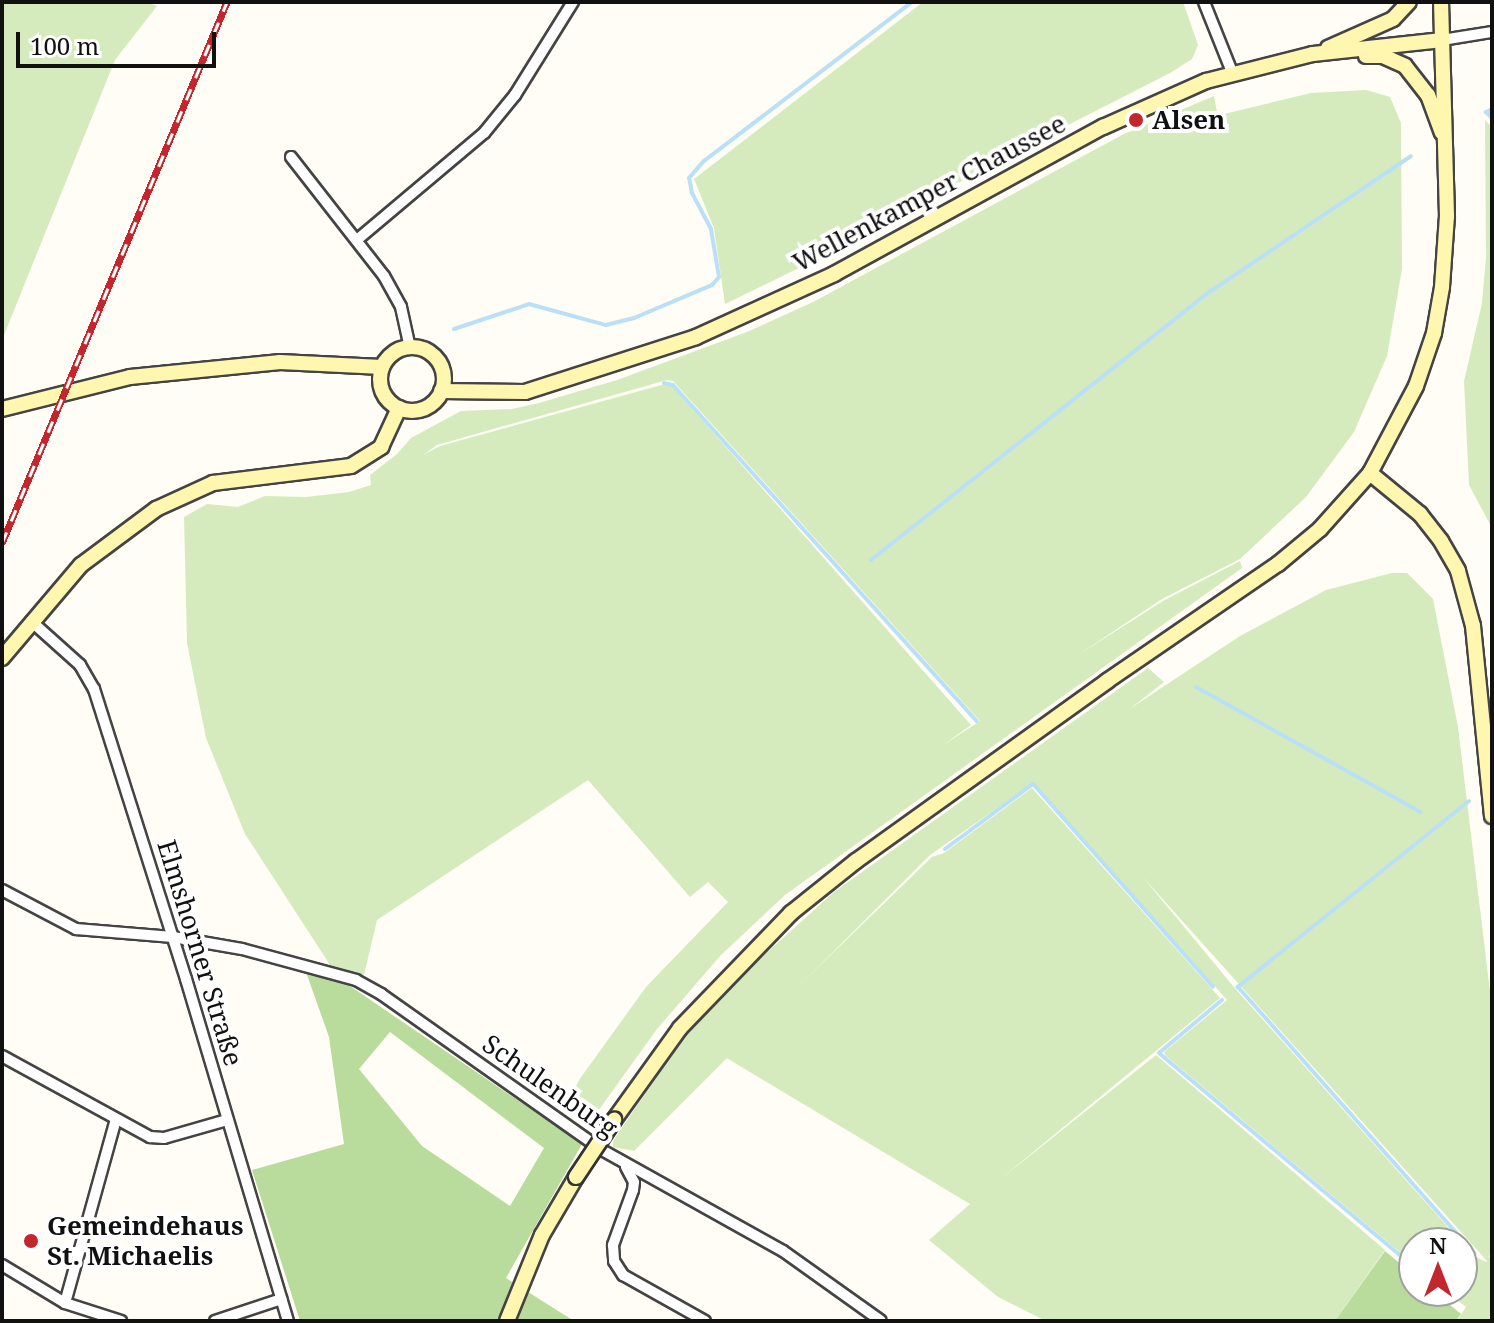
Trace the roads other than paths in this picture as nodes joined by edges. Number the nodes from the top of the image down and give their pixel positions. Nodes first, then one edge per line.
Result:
1 (573, 2) edge
2 (1204, 2) edge
3 (1409, 2) edge
4 (1441, 2) edge
5 (1492, 32) edge
6 (1442, 40) junction
7 (1313, 54) junction
8 (1232, 72) junction
9 (1446, 144) junction
10 (291, 157) dead end
11 (358, 239) junction
12 (410, 348) junction
13 (382, 367) junction
14 (441, 391) junction
15 (399, 408) junction
16 (2, 409) edge
17 (1370, 473) junction
18 (31, 621) junction
19 (2, 658) edge
20 (1492, 816) edge
21 (2, 890) edge
22 (173, 937) junction
23 (2, 1056) edge
24 (116, 1119) junction
25 (227, 1120) junction
26 (625, 1165) junction
27 (2, 1265) edge
28 (281, 1299) junction
29 (65, 1303) junction
30 (121, 1321) edge
31 (215, 1321) edge
32 (288, 1321) edge
33 (507, 1321) edge
34 (705, 1321) edge
35 (881, 1321) edge

1 - 11 street
2 - 8 street
3 - 7 main road
4 - 6 main road
5 - 6 street
6 - 7 main road, Wellenkamper Chaussee
6 - 9 main road
7 - 8 main road, Wellenkamper Chaussee
7 - 9 main road
8 - 14 main road, Wellenkamper Chaussee
9 - 17 main road
10 - 11 street
11 - 12 street
12 - 13 main road
12 - 14 main road
13 - 15 main road
13 - 16 main road
14 - 15 main road, Wellenkamper Chaussee
15 - 18 main road
17 - 20 main road
17 - 33 main road, bridge
18 - 19 main road
18 - 22 street, Elmshorner Straße
21 - 22 street, Schulenburg
22 - 25 street, Elmshorner Straße
22 - 26 street, Schulenburg
23 - 24 street
24 - 25 street
24 - 29 street
25 - 28 street, Elmshorner Straße
26 - 34 street
26 - 35 street, Schulenburg
27 - 29 street
28 - 31 street
28 - 32 street, Elmshorner Straße
29 - 30 street

